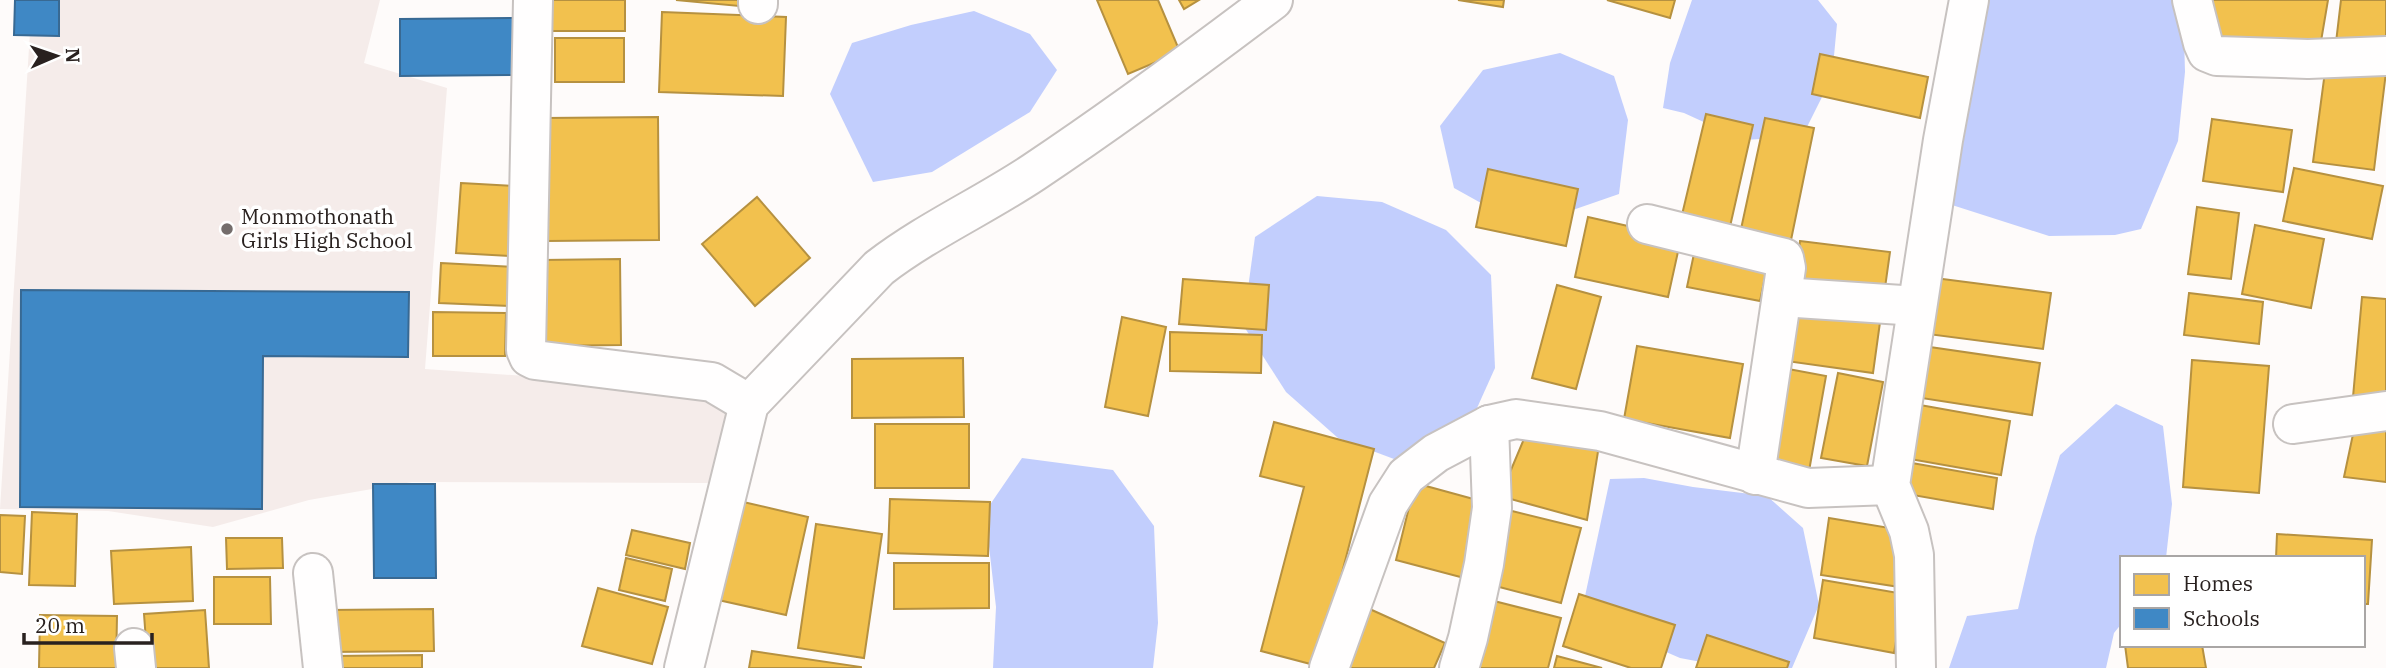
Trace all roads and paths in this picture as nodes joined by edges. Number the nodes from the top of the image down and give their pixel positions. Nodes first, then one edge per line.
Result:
1 (533, 0) edge
2 (1273, 0) edge
3 (1969, 0) edge
4 (2192, 0) edge
5 (2386, 56) edge
6 (1647, 224) dead end
7 (1782, 297) junction
8 (1917, 306) junction
9 (749, 404) junction
10 (2386, 411) edge
11 (2293, 424) dead end
12 (1489, 425) junction
13 (1755, 475) junction
14 (1890, 485) junction
15 (313, 573) dead end
16 (323, 668) edge
17 (684, 668) edge
18 (1329, 668) edge
19 (1459, 668) edge
20 (1916, 668) edge

1 - 9 street
2 - 9 street
3 - 8 street
4 - 5 street
6 - 7 street
7 - 8 street
7 - 13 street
8 - 14 street
9 - 17 street
10 - 11 street
12 - 13 street
12 - 18 street
12 - 19 street
13 - 14 street
14 - 20 street
15 - 16 street

